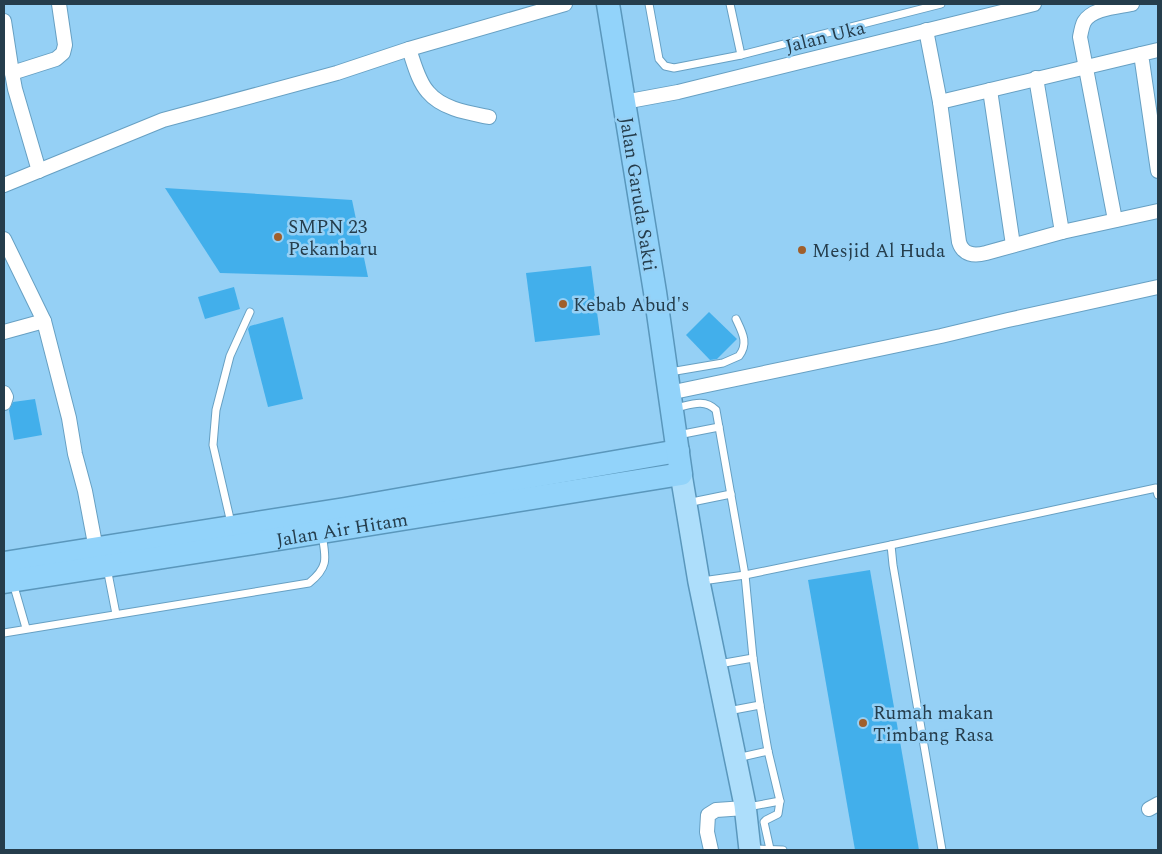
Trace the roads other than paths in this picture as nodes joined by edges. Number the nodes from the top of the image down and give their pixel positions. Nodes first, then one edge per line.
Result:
1 (59, 4) edge
2 (565, 4) edge
3 (608, 4) edge
4 (649, 4) edge
5 (730, 4) edge
6 (941, 4) edge
7 (1034, 4) edge
8 (1132, 4) edge
9 (4, 21) edge
10 (926, 30) junction
11 (408, 49) junction
12 (1158, 50) edge
13 (1141, 54) junction
14 (741, 55) junction
15 (1086, 67) junction
16 (12, 73) junction
17 (1036, 78) junction
18 (990, 90) junction
19 (624, 102) junction
20 (940, 102) junction
21 (489, 117) dead end
22 (39, 171) junction
23 (1158, 171) edge
24 (4, 185) edge
25 (1158, 211) edge
26 (1115, 220) junction
27 (1062, 232) junction
28 (4, 239) edge
29 (1013, 245) junction
30 (1158, 287) edge
31 (250, 312) dead end
32 (736, 319) dead end
33 (44, 321) junction
34 (4, 332) edge
35 (669, 391) junction
36 (4, 393) edge
37 (4, 404) edge
38 (719, 427) junction
39 (677, 443) junction
40 (682, 474) junction
41 (1158, 490) edge
42 (731, 494) junction
43 (686, 503) junction
44 (231, 526) junction
45 (321, 532) junction
46 (891, 545) junction
47 (101, 558) junction
48 (7, 575) edge
49 (745, 575) junction
50 (699, 582) junction
51 (116, 614) junction
52 (26, 628) junction
53 (4, 633) edge
54 (753, 658) junction
55 (716, 664) junction
56 (760, 705) junction
57 (725, 711) junction
58 (768, 751) junction
59 (735, 759) junction
60 (780, 801) junction
61 (746, 808) junction
62 (756, 849) edge
63 (711, 850) edge
64 (782, 850) edge
65 (942, 850) edge

1 - 16 street
2 - 11 street
3 - 19 highway, Jalan Garuda Sakti
4 - 14 lane
5 - 14 lane
6 - 14 lane
7 - 10 street, Jalan Uka
8 - 15 street
9 - 16 street
10 - 19 street, Jalan Uka
10 - 20 street
11 - 21 street
11 - 22 street
12 - 13 street
13 - 15 street
13 - 23 street
15 - 17 street
15 - 26 street
16 - 22 street
17 - 18 street
17 - 27 street
18 - 20 street
18 - 29 street
19 - 35 highway, Jalan Garuda Sakti
20 - 29 street
22 - 24 street
25 - 26 street
26 - 27 street
27 - 29 street
28 - 33 street
30 - 35 street
31 - 44 lane
32 - 35 lane
33 - 34 street
33 - 47 street
35 - 38 lane
35 - 39 highway, Jalan Garuda Sakti
36 - 37 street
38 - 39 lane
38 - 42 lane
39 - 40 highway, Jalan Garuda Sakti
39 - 44 highway, Jalan Air Hitam
40 - 43 main road
40 - 45 highway, Jalan Air Hitam
41 - 46 lane
42 - 43 lane
42 - 49 lane
43 - 50 main road
44 - 47 highway, Jalan Air Hitam
45 - 47 highway, Jalan Air Hitam
45 - 51 lane
46 - 49 lane
46 - 65 lane
47 - 48 highway, Jalan Air Hitam
47 - 51 lane
48 - 52 lane
49 - 50 lane
49 - 54 lane
50 - 55 main road
51 - 52 lane
52 - 53 lane
54 - 55 lane
54 - 56 lane
55 - 57 main road
56 - 57 lane
56 - 58 lane
57 - 59 main road
58 - 59 lane
58 - 60 lane
59 - 61 main road
60 - 61 lane
60 - 62 lane
61 - 62 main road
61 - 63 street
62 - 64 lane

